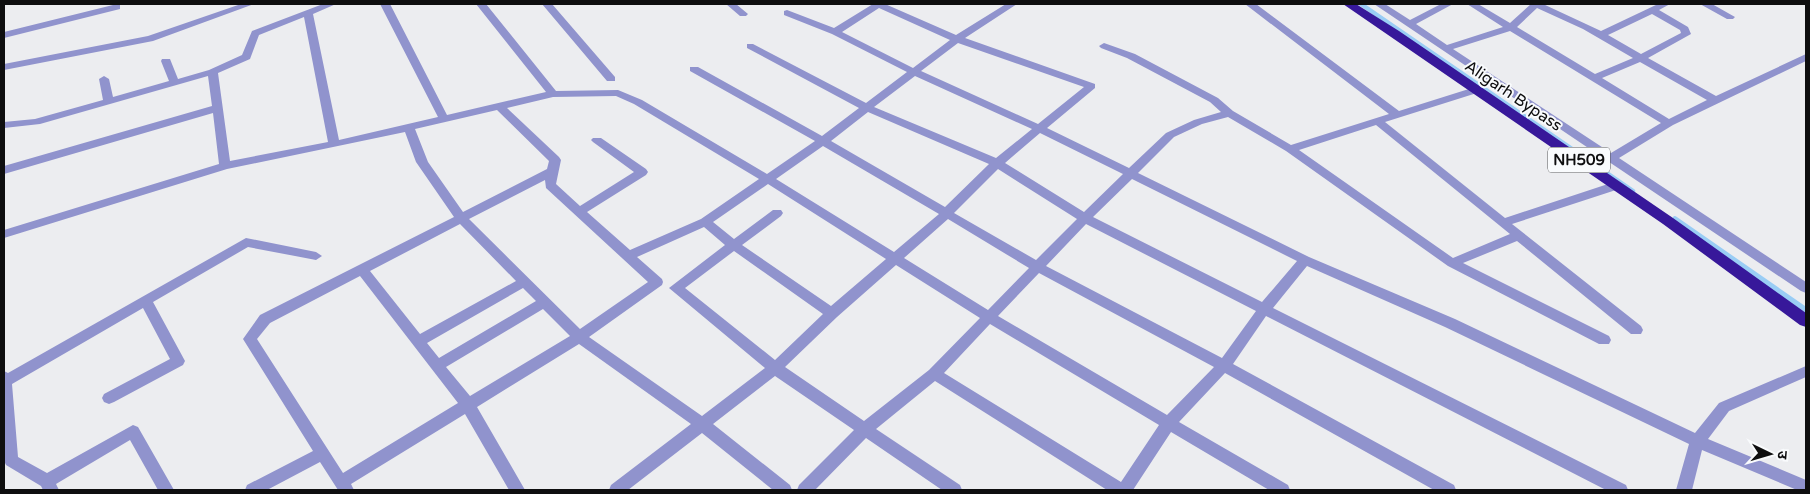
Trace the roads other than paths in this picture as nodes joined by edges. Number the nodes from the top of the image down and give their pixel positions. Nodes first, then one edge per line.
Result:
1 (249, 4) edge
2 (331, 4) edge
3 (385, 4) edge
4 (481, 4) edge
5 (547, 4) edge
6 (731, 4) edge
7 (879, 4) edge
8 (1011, 4) edge
9 (1250, 4) edge
10 (1349, 4) edge
11 (1379, 4) edge
12 (1448, 4) edge
13 (1472, 4) edge
14 (1665, 4) edge
15 (1704, 4) edge
16 (117, 7) dead end
17 (308, 8) edge
18 (1652, 10) junction
19 (787, 13) dead end
20 (743, 14) dead end
21 (1730, 18) dead end
22 (1410, 24) junction
23 (1510, 28) junction
24 (835, 32) junction
25 (4, 34) edge
26 (1601, 35) junction
27 (957, 39) junction
28 (750, 46) dead end
29 (1104, 46) dead end
30 (1446, 48) junction
31 (1806, 57) edge
32 (1641, 58) junction
33 (166, 61) dead end
34 (4, 67) edge
35 (694, 69) dead end
36 (213, 72) junction
37 (914, 72) junction
38 (1596, 78) junction
39 (611, 79) dead end
40 (104, 80) dead end
41 (175, 83) junction
42 (1476, 90) junction
43 (553, 94) junction
44 (1716, 100) junction
45 (109, 101) junction
46 (499, 106) junction
47 (865, 107) junction
48 (217, 108) junction
49 (1229, 113) junction
50 (1396, 114) junction
51 (444, 119) junction
52 (1377, 120) junction
53 (1670, 123) junction
54 (4, 125) edge
55 (409, 127) junction
56 (1039, 128) junction
57 (597, 140) dead end
58 (823, 141) junction
59 (334, 144) junction
60 (1290, 149) junction
61 (1611, 158) junction
62 (996, 163) junction
63 (224, 166) junction
64 (4, 170) edge
65 (553, 171) junction
66 (1130, 174) junction
67 (766, 178) junction
68 (533, 181) junction
69 (550, 185) junction
70 (1614, 186) junction
71 (579, 212) junction
72 (777, 213) dead end
73 (945, 215) junction
74 (461, 218) junction
75 (1085, 218) junction
76 (704, 222) junction
77 (1504, 222) junction
78 (4, 234) edge
79 (1520, 235) junction
80 (735, 246) junction
81 (316, 256) dead end
82 (628, 256) junction
83 (893, 260) junction
84 (1305, 260) junction
85 (1452, 263) junction
86 (1038, 267) junction
87 (362, 270) junction
88 (524, 282) junction
89 (657, 282) junction
90 (676, 288) junction
91 (1806, 288) edge
92 (146, 300) junction
93 (545, 302) junction
94 (1264, 309) junction
95 (832, 314) junction
96 (990, 318) junction
97 (1806, 321) edge
98 (1636, 330) dead end
99 (579, 336) junction
100 (1604, 340) dead end
101 (418, 341) junction
102 (437, 366) junction
103 (1224, 366) junction
104 (775, 368) junction
105 (1806, 371) edge
106 (934, 374) junction
107 (4, 379) edge
108 (109, 398) dead end
109 (468, 405) junction
110 (1169, 422) junction
111 (701, 423) junction
112 (864, 430) junction
113 (1697, 441) junction
114 (323, 453) junction
115 (7, 462) edge
116 (49, 486) edge
117 (344, 486) edge
118 (1806, 487) edge
119 (166, 490) edge
120 (253, 490) edge
121 (517, 490) edge
122 (617, 490) edge
123 (784, 490) edge
124 (805, 490) edge
125 (954, 490) edge
126 (1120, 490) edge
127 (1124, 490) edge
128 (1282, 490) edge
129 (1448, 490) edge
130 (1620, 490) edge
131 (1684, 490) edge

1 - 34 street
2 - 17 street
3 - 51 street
4 - 43 street
5 - 39 street
6 - 20 street
7 - 24 street
7 - 27 street
8 - 27 street
9 - 50 street
10 - 42 highway, Aligarh Bypass / NH509
11 - 22 street
12 - 22 street
13 - 23 street
14 - 18 street
15 - 21 street
16 - 25 street
17 - 36 street
17 - 59 street
18 - 26 street
18 - 32 street
19 - 24 street
22 - 30 street
23 - 26 street
23 - 30 street
23 - 38 street
24 - 37 street
26 - 32 street
27 - 37 street
27 - 56 street
28 - 47 street
29 - 49 street
30 - 61 street
31 - 44 street
32 - 38 street
32 - 44 street
33 - 41 street
35 - 58 street
36 - 41 street
36 - 48 street
37 - 47 street
37 - 56 street
38 - 53 street
40 - 45 street
41 - 45 street
42 - 50 street
42 - 70 highway, Aligarh Bypass / NH509
43 - 46 street
43 - 67 street
44 - 53 street
45 - 54 street
46 - 51 street
46 - 65 street
47 - 58 street
47 - 62 street
48 - 63 street
48 - 64 street
49 - 60 street
49 - 66 street
50 - 52 street
51 - 55 street
52 - 60 street
52 - 77 street
53 - 61 street
55 - 59 street
55 - 74 street
56 - 62 street
56 - 66 street
57 - 71 street
58 - 67 street
58 - 73 street
59 - 63 street
60 - 85 street
61 - 91 street
62 - 73 street
62 - 75 street
63 - 78 street
65 - 68 street
65 - 69 street
66 - 75 street
66 - 84 street
67 - 76 street
67 - 83 street
68 - 69 street
68 - 74 street
69 - 71 street
70 - 77 street
70 - 97 highway, Aligarh Bypass / NH509
71 - 82 street
72 - 80 street
73 - 83 street
73 - 86 street
74 - 87 street
74 - 88 street
75 - 86 street
75 - 94 street
76 - 80 street
76 - 82 street
77 - 79 street
79 - 85 street
79 - 98 street
80 - 90 street
80 - 95 street
81 - 92 street
82 - 89 street
83 - 95 street
83 - 96 street
84 - 94 street
84 - 113 street
85 - 100 street
86 - 96 street
86 - 103 street
87 - 101 street
87 - 114 street
88 - 93 street
88 - 101 street
89 - 90 street
89 - 99 street
90 - 104 street
92 - 107 street
92 - 108 street
93 - 99 street
93 - 102 street
94 - 103 street
94 - 130 street
95 - 104 street
96 - 106 street
96 - 110 street
99 - 109 street
99 - 111 street
101 - 102 street
102 - 109 street
103 - 110 street
103 - 129 street
104 - 111 street
104 - 112 street
105 - 113 street
106 - 112 street
106 - 126 street
107 - 115 street
109 - 117 street
109 - 121 street
110 - 127 street
110 - 128 street
111 - 122 street
111 - 123 street
112 - 124 street
112 - 125 street
113 - 118 street
113 - 131 street
114 - 117 street
114 - 120 street
115 - 116 street
116 - 119 street

